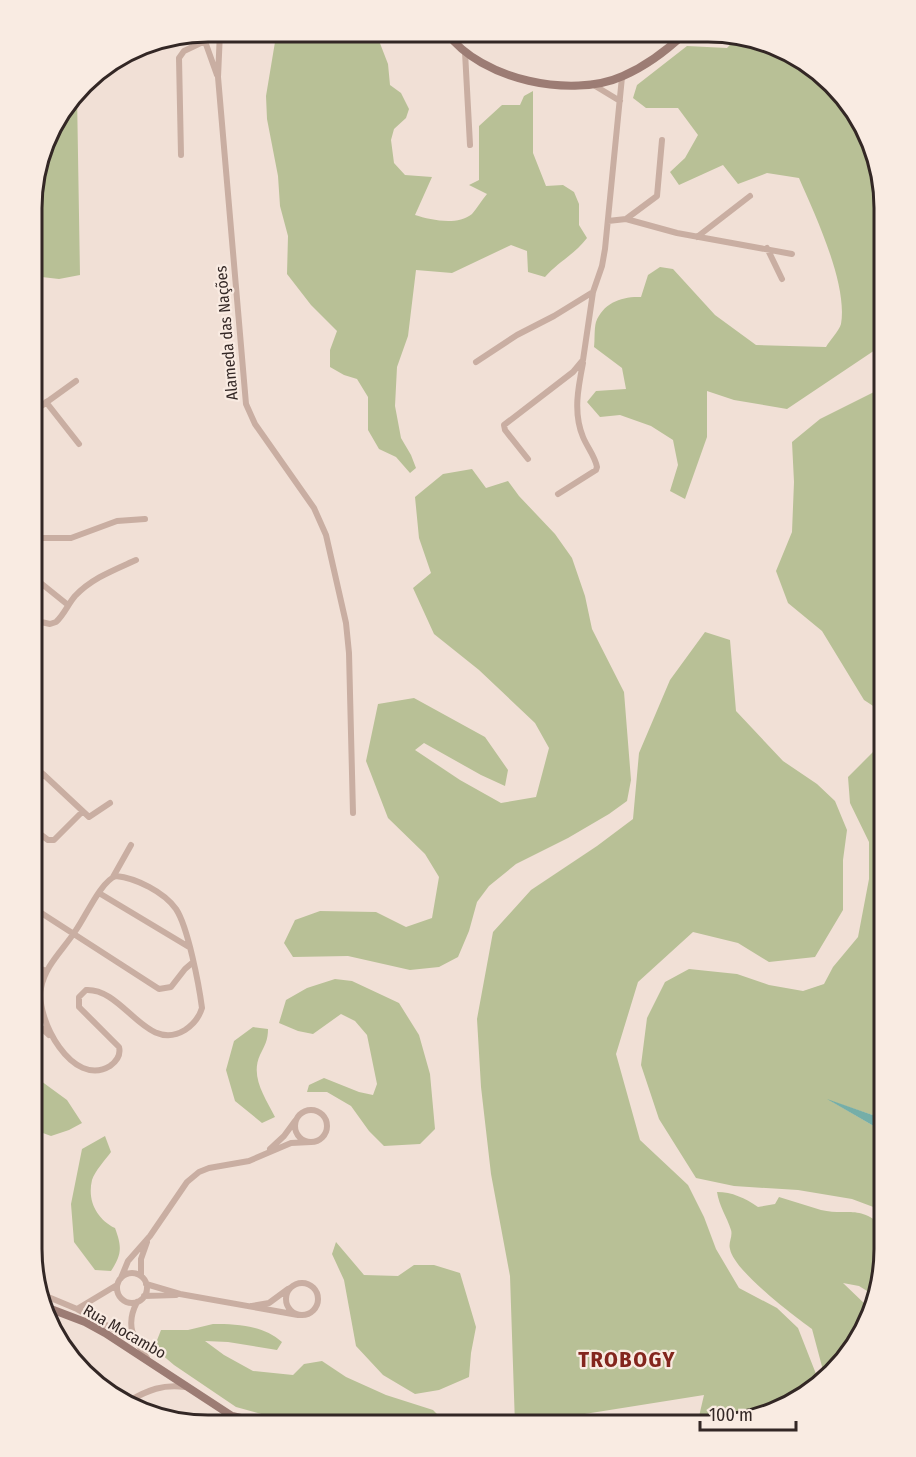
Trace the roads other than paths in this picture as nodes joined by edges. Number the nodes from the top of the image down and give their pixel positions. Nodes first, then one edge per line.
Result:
1 (203, 42) edge
2 (205, 42) edge
3 (220, 42) edge
4 (456, 42) edge
5 (674, 42) edge
6 (465, 52) junction
7 (218, 77) junction
8 (622, 77) junction
9 (592, 83) junction
10 (620, 101) junction
11 (662, 140) dead end
12 (470, 145) dead end
13 (181, 155) dead end
14 (750, 196) dead end
15 (626, 219) junction
16 (608, 221) junction
17 (697, 237) junction
18 (767, 248) junction
19 (792, 254) dead end
20 (782, 279) dead end
21 (593, 292) junction
22 (583, 360) junction
23 (476, 362) dead end
24 (76, 381) dead end
25 (46, 402) junction
26 (42, 405) edge
27 (79, 444) dead end
28 (528, 459) dead end
29 (558, 494) dead end
30 (145, 519) dead end
31 (42, 538) edge
32 (136, 560) dead end
33 (42, 584) edge
34 (68, 605) junction
35 (42, 622) edge
36 (43, 774) edge
37 (110, 803) dead end
38 (82, 812) junction
39 (353, 813) dead end
40 (42, 836) edge
41 (131, 845) dead end
42 (113, 877) junction
43 (99, 893) junction
44 (42, 914) edge
45 (74, 934) junction
46 (189, 947) junction
47 (192, 963) junction
48 (42, 969) edge
49 (46, 971) junction
50 (42, 984) edge
51 (42, 1012) edge
52 (42, 1028) edge
53 (54, 1039) junction
54 (296, 1120) junction
55 (311, 1142) junction
56 (262, 1155) junction
57 (150, 1236) junction
58 (141, 1276) junction
59 (121, 1278) junction
60 (146, 1284) junction
61 (117, 1285) junction
62 (288, 1289) junction
63 (180, 1294) junction
64 (144, 1296) junction
65 (50, 1298) edge
66 (137, 1302) junction
67 (251, 1306) junction
68 (77, 1309) junction
69 (55, 1311) edge
70 (298, 1315) junction
71 (135, 1341) junction
72 (148, 1360) junction
73 (189, 1387) junction
74 (135, 1398) edge
75 (231, 1415) edge

1 - 13 street
2 - 7 street, Alameda das Nações
3 - 7 street, Alameda das Nações
4 - 6 main road
5 - 8 main road
6 - 9 main road
6 - 12 street
7 - 39 street, Alameda das Nações
8 - 9 main road
8 - 10 street
9 - 10 street
10 - 16 street
11 - 15 street
14 - 17 street
15 - 16 street
15 - 17 street
16 - 21 street
17 - 18 street
18 - 19 street
18 - 20 street
21 - 22 street
21 - 23 street
22 - 28 street
22 - 29 street
24 - 25 street
25 - 26 street
25 - 27 street
30 - 31 street
32 - 34 street
33 - 34 street
34 - 35 street
36 - 38 street
37 - 38 street
38 - 40 street
41 - 42 street
42 - 43 street
42 - 46 street
43 - 45 street
43 - 46 street
44 - 45 street
45 - 47 street
45 - 49 street
46 - 47 street
47 - 53 street
48 - 49 street
49 - 50 street
51 - 53 street
52 - 53 street
54 - 55 street
54 - 55 street
54 - 56 street
55 - 56 street
56 - 57 street
57 - 58 street
57 - 59 street
58 - 59 street
58 - 60 street
59 - 61 street
60 - 63 street
60 - 64 street
61 - 66 street
61 - 68 street
62 - 67 street
62 - 70 street
62 - 70 street
63 - 64 street
63 - 67 street
64 - 66 street
65 - 68 street
66 - 71 street
67 - 70 street
68 - 71 street
69 - 72 main road, Rua Mocambo
71 - 72 street
72 - 73 main road, Rua Mocambo
73 - 74 street
73 - 75 main road, Rua Mocambo

